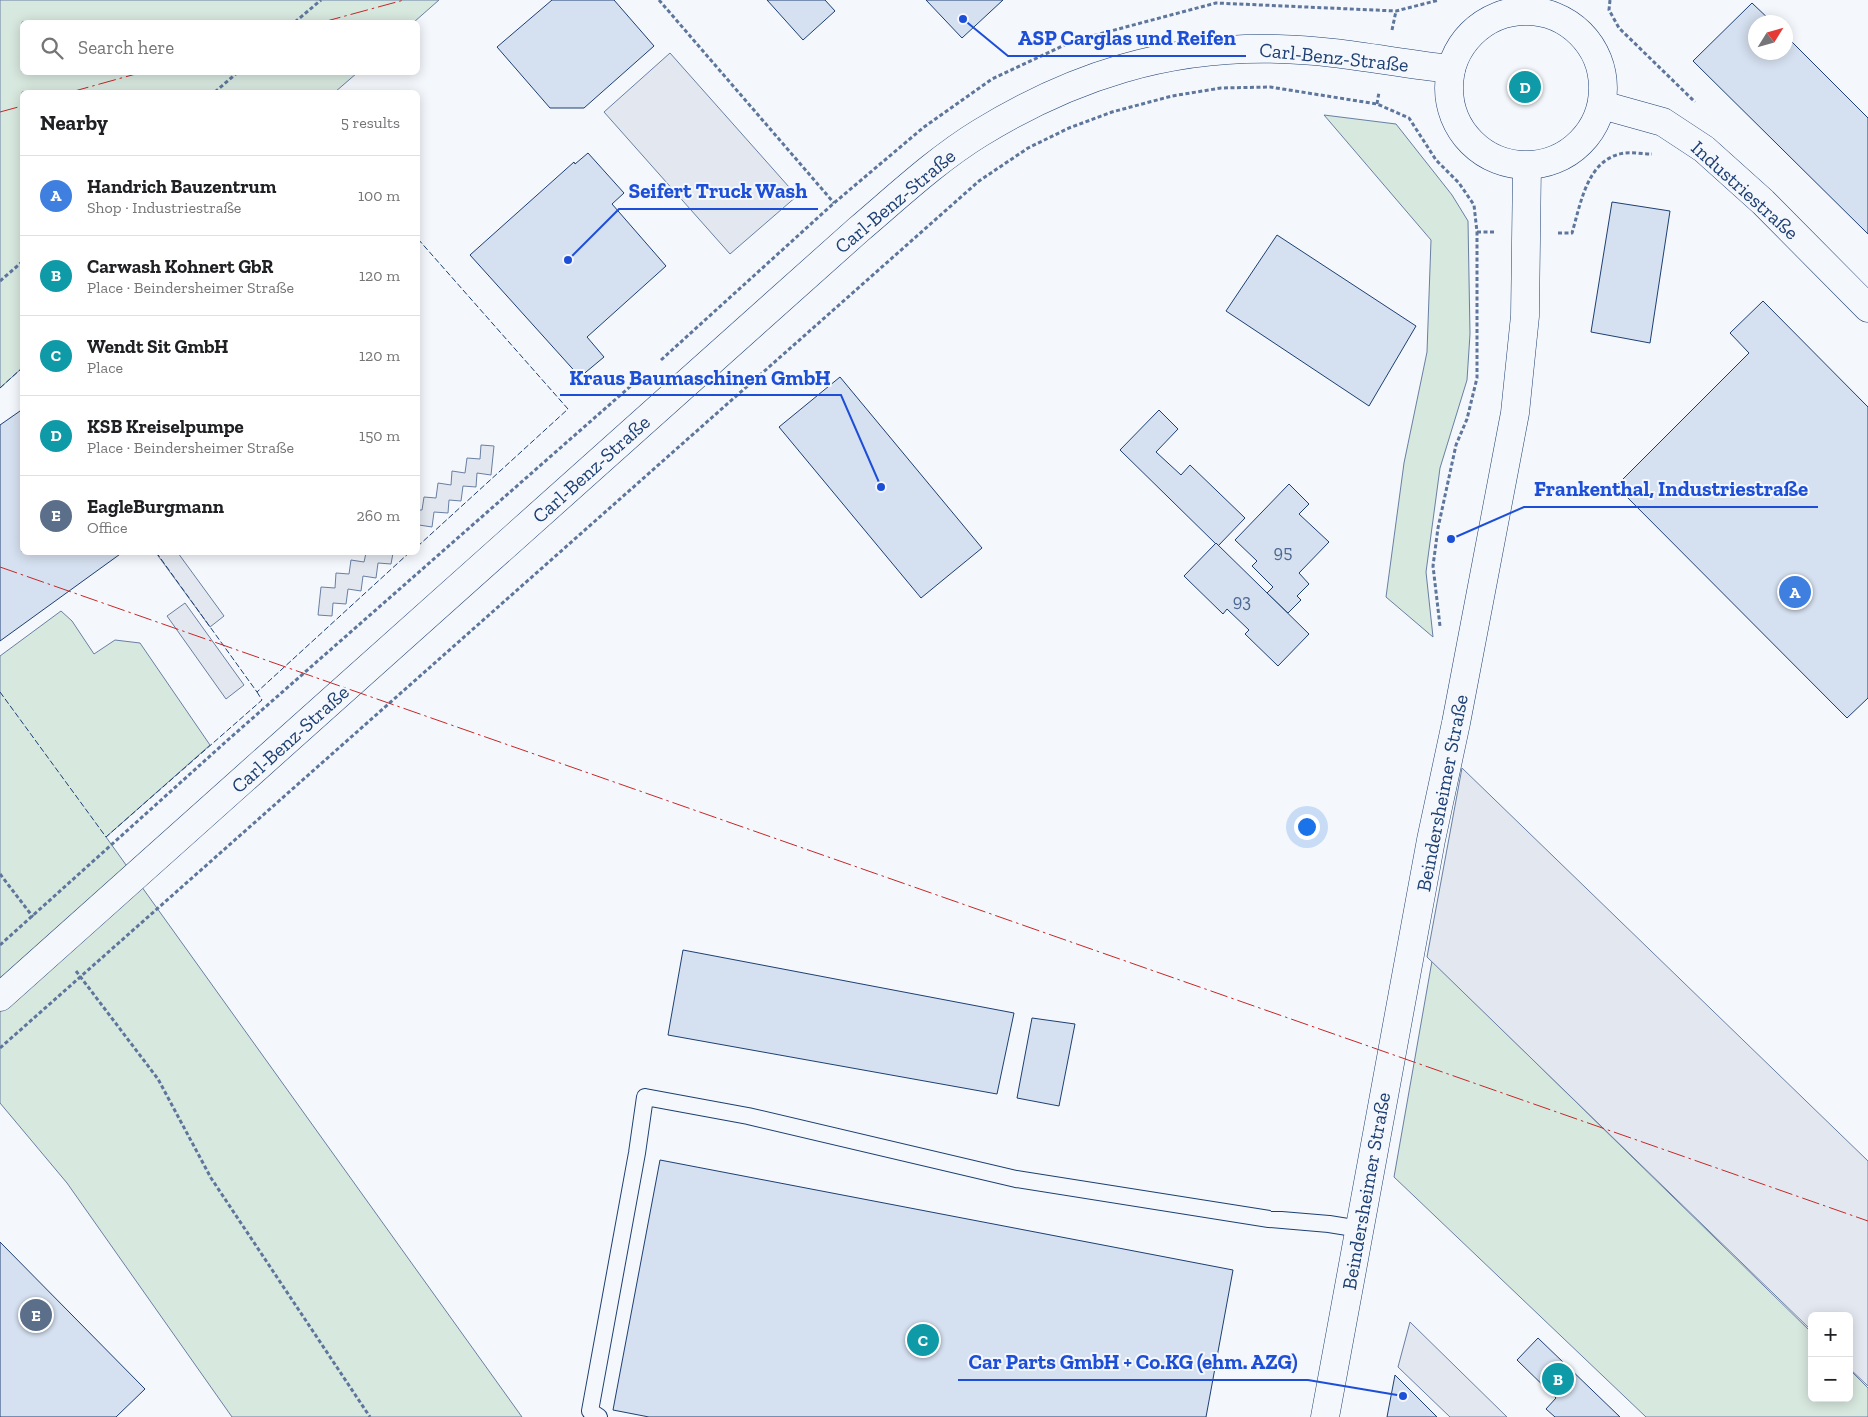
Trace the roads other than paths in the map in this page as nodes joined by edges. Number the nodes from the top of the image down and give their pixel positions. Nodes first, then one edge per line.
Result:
1 (1556, 8) edge
2 (1451, 69) junction
3 (1602, 105) junction
4 (1527, 166) junction
5 (1868, 308) edge
6 (0, 997) edge
7 (1360, 1229) junction
8 (599, 1417) edge
9 (1325, 1417) edge

1 - 2 street
1 - 3 street
2 - 4 street
2 - 6 street, Carl-Benz-Straße
3 - 4 street
3 - 5 street, Industriestraße
4 - 7 street, Beindersheimer Straße
7 - 8 lane
7 - 9 street, Beindersheimer Straße

